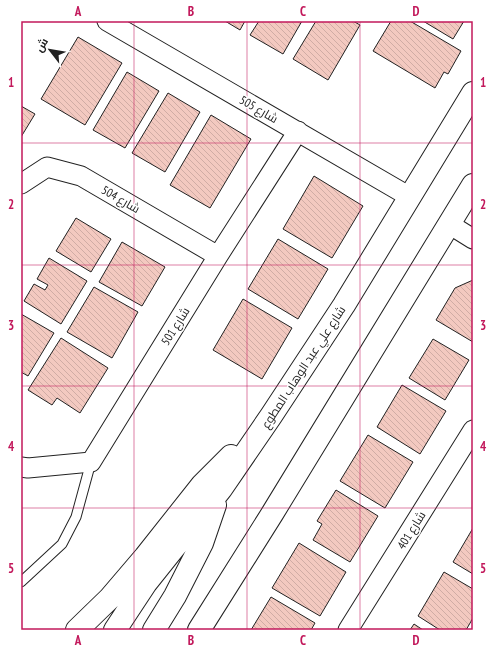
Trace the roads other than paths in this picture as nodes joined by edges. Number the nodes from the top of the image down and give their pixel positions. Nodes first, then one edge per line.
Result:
1 (107, 21) edge
2 (473, 92) edge
3 (298, 131) junction
4 (21, 184) edge
5 (473, 185) edge
6 (410, 197) junction
7 (449, 224) junction
8 (473, 239) edge
9 (218, 256) junction
10 (272, 416) junction
11 (473, 430) edge
12 (90, 462) junction
13 (21, 467) edge
14 (221, 489) junction
15 (272, 514) junction
16 (21, 582) edge
17 (77, 630) edge
18 (115, 630) edge
19 (154, 630) edge
20 (199, 630) edge
21 (213, 630) edge
22 (348, 630) edge

1 - 3 street, شارع 505
2 - 6 street, شارع علي عبد الوهاب المطوع
3 - 6 street, شارع 505
3 - 9 street, شارع 501
4 - 9 street, شارع 504
5 - 7 street
6 - 10 street, شارع علي عبد الوهاب المطوع
7 - 8 street
7 - 15 street
9 - 12 street, شارع 501
10 - 14 street, شارع علي عبد الوهاب المطوع
10 - 17 street
11 - 22 street, شارع 401
12 - 13 street
12 - 16 lane
14 - 18 street, شارع علي عبد الوهاب المطوع
14 - 19 street
15 - 20 street
15 - 21 street

